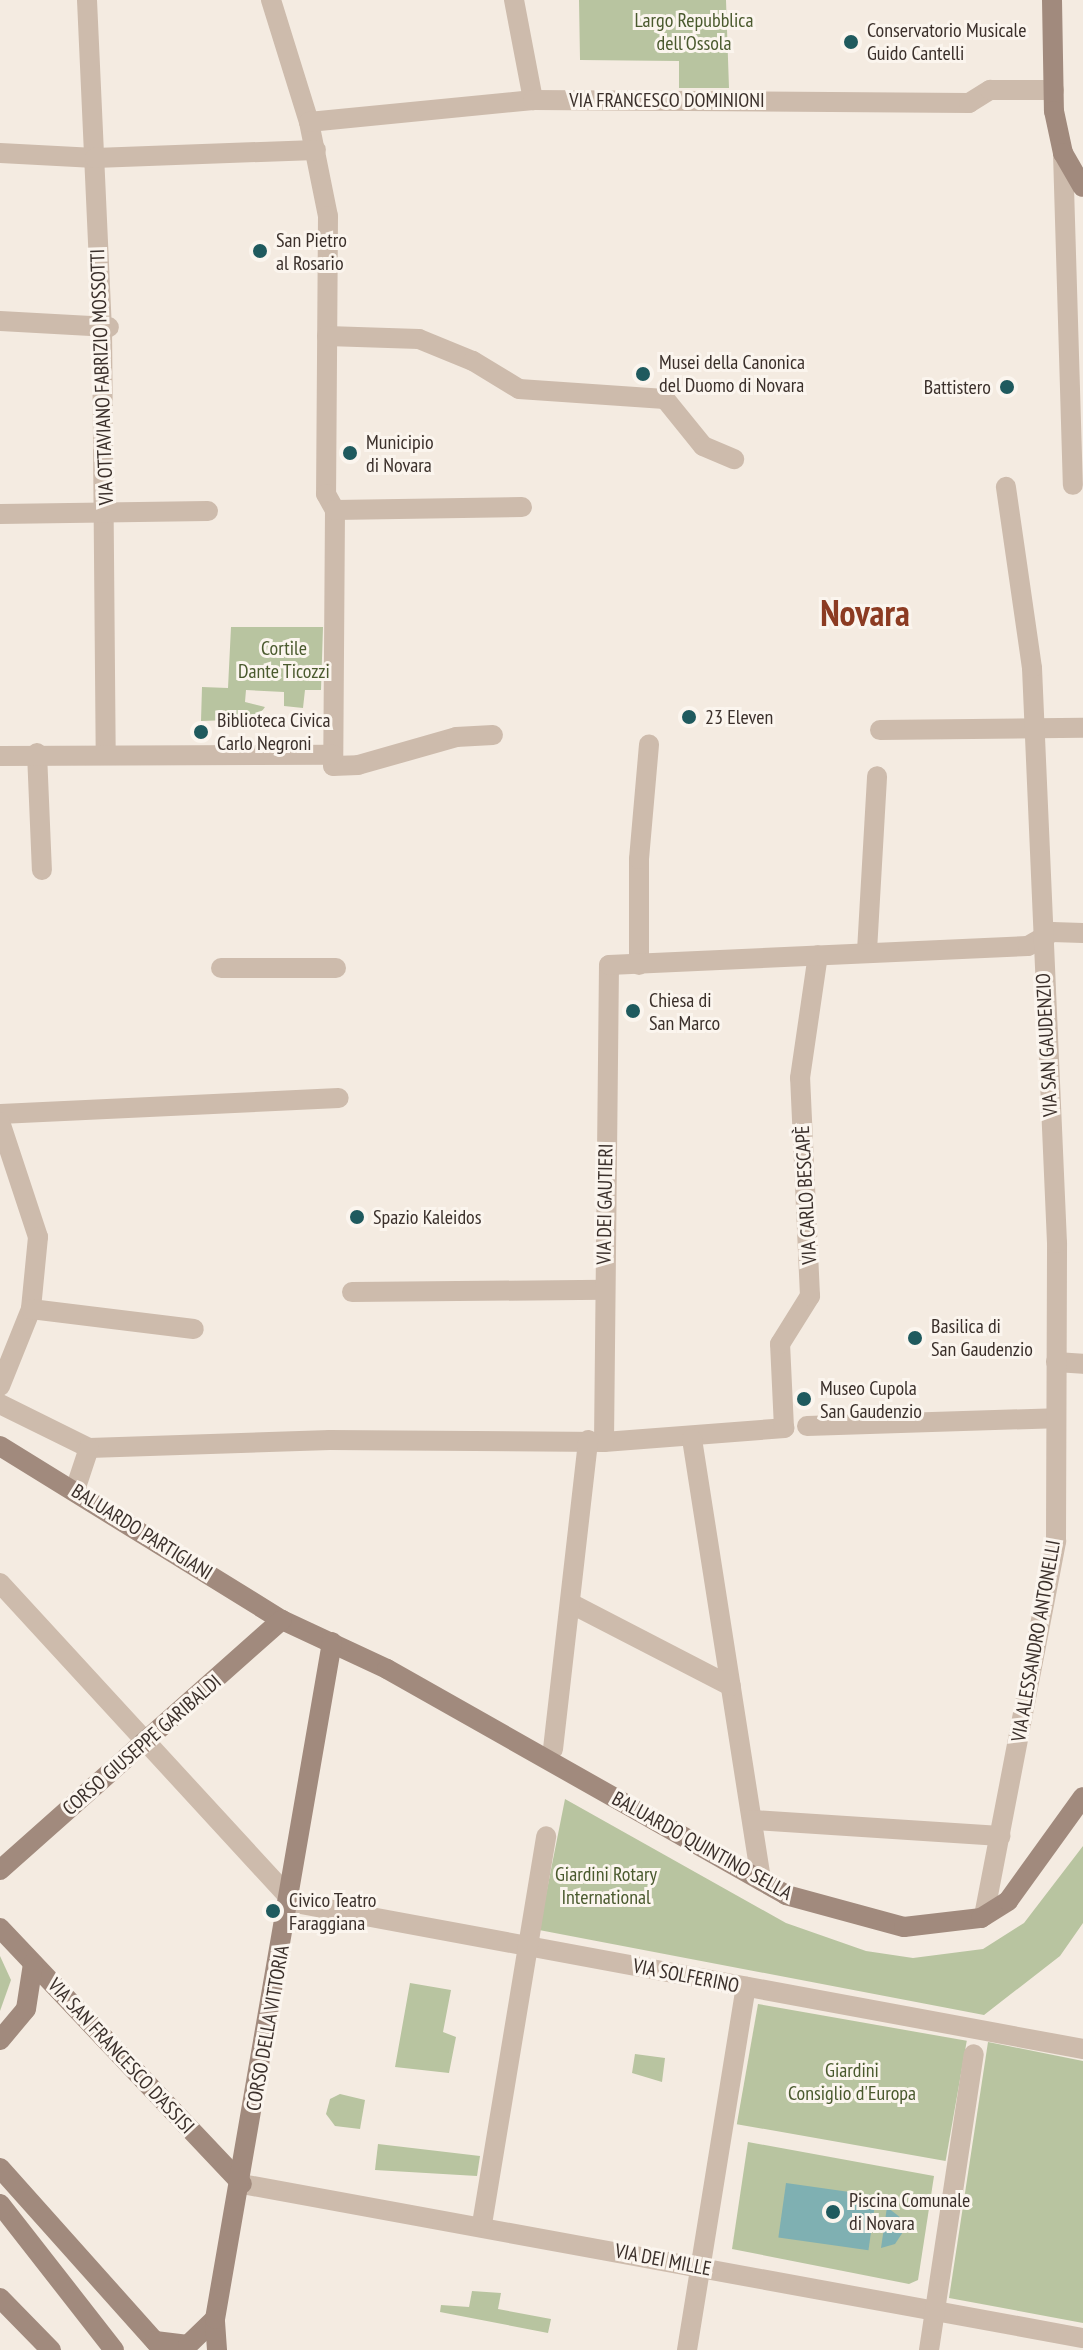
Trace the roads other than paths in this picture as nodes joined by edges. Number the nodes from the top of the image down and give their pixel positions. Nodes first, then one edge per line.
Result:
1 (87, 0) edge
2 (271, 0) edge
3 (514, 0) edge
4 (1052, 0) edge
5 (1054, 90) junction
6 (533, 100) junction
7 (309, 122) junction
8 (316, 152) junction
9 (0, 153) edge
10 (1063, 153) junction
11 (95, 158) junction
12 (1083, 187) edge
13 (0, 321) edge
14 (106, 327) junction
15 (327, 336) junction
16 (734, 459) dead end
17 (1073, 485) dead end
18 (1006, 487) dead end
19 (522, 507) dead end
20 (335, 510) junction
21 (208, 511) dead end
22 (106, 513) junction
23 (0, 514) edge
24 (1031, 728) junction
25 (1083, 728) edge
26 (880, 730) dead end
27 (493, 735) dead end
28 (649, 744) dead end
29 (37, 753) junction
30 (106, 753) junction
31 (0, 756) edge
32 (333, 760) junction
33 (877, 776) dead end
34 (42, 870) dead end
35 (1083, 933) edge
36 (1042, 937) junction
37 (867, 951) junction
38 (818, 955) junction
39 (639, 965) junction
40 (221, 968) dead end
41 (336, 968) dead end
42 (339, 1098) dead end
43 (0, 1114) edge
44 (0, 1122) edge
45 (604, 1290) junction
46 (352, 1292) dead end
47 (31, 1309) junction
48 (194, 1329) dead end
49 (1056, 1362) junction
50 (1083, 1364) edge
51 (0, 1386) edge
52 (0, 1404) edge
53 (1055, 1418) junction
54 (807, 1426) dead end
55 (692, 1439) junction
56 (596, 1441) junction
57 (0, 1446) edge
58 (89, 1448) junction
59 (75, 1490) junction
60 (0, 1583) edge
61 (570, 1603) junction
62 (282, 1620) junction
63 (332, 1642) junction
64 (731, 1686) junction
65 (145, 1740) junction
66 (553, 1749) dead end
67 (1083, 1797) edge
68 (753, 1820) junction
69 (546, 1836) dead end
70 (1000, 1836) junction
71 (0, 1870) edge
72 (761, 1881) junction
73 (290, 1900) junction
74 (984, 1916) junction
75 (0, 1928) edge
76 (527, 1946) junction
77 (33, 1964) junction
78 (746, 1987) junction
79 (0, 2040) edge
80 (1083, 2049) edge
81 (974, 2054) dead end
82 (0, 2168) edge
83 (242, 2184) junction
84 (0, 2204) edge
85 (482, 2224) junction
86 (700, 2267) junction
87 (0, 2298) edge
88 (936, 2310) junction
89 (215, 2319) junction
90 (1083, 2338) edge
91 (159, 2346) edge
92 (51, 2350) edge
93 (114, 2350) edge
94 (217, 2350) edge
95 (687, 2350) edge
96 (929, 2350) edge

1 - 11 street, VIA OTTAVIANO FABRIZIO MOSSOTTI
2 - 7 street
3 - 6 street
4 - 5 street
5 - 6 street, VIA FRANCESCO DOMINIONI
5 - 10 street
6 - 7 street, VIA FRANCESCO DOMINIONI
7 - 8 street
8 - 11 street
8 - 15 street
9 - 11 street
10 - 12 street
10 - 17 street
11 - 14 street, VIA OTTAVIANO FABRIZIO MOSSOTTI
13 - 14 street
14 - 22 street, VIA OTTAVIANO FABRIZIO MOSSOTTI
15 - 16 street
15 - 20 street
18 - 24 street, VIA SAN GAUDENZIO
19 - 20 street
20 - 32 street
21 - 22 street
22 - 23 street
22 - 30 street, VIA OTTAVIANO FABRIZIO MOSSOTTI
24 - 25 street
24 - 26 street
24 - 36 street, VIA SAN GAUDENZIO
27 - 32 street
28 - 39 street
29 - 30 street
29 - 31 street
29 - 34 street
30 - 32 street
33 - 37 street
35 - 36 street
36 - 37 street
36 - 49 street, VIA SAN GAUDENZIO
37 - 38 street
38 - 39 street
38 - 55 street, VIA CARLO BESCAPÈ
39 - 45 street, VIA DEI GAUTIERI
40 - 41 street
42 - 43 street
44 - 47 street
45 - 46 street
45 - 56 street, VIA DEI GAUTIERI
47 - 48 street
47 - 51 street
49 - 50 street
49 - 53 street, VIA ALESSANDRO ANTONELLI
52 - 58 street
53 - 54 street
53 - 70 street, VIA ALESSANDRO ANTONELLI
55 - 56 street
55 - 64 street
56 - 58 street
56 - 61 street, VIA DEI GAUTIERI
57 - 59 street, BALUARDO PARTIGIANI
58 - 59 street
59 - 62 street, BALUARDO PARTIGIANI
60 - 65 street
61 - 64 street
61 - 66 street, VIA DEI GAUTIERI
62 - 63 street, BALUARDO PARTIGIANI
62 - 65 street, CORSO GIUSEPPE GARIBALDI
63 - 72 street, BALUARDO QUINTINO SELLA
63 - 73 street, CORSO DELLA VITTORIA
64 - 68 street
65 - 71 street, CORSO GIUSEPPE GARIBALDI
65 - 73 street
67 - 74 street
68 - 70 street
68 - 72 street
69 - 76 street
70 - 74 street, VIA ALESSANDRO ANTONELLI
72 - 74 street, BALUARDO QUINTINO SELLA
73 - 76 street, VIA SOLFERINO
73 - 83 street, CORSO DELLA VITTORIA
75 - 77 street, VIA SAN FRANCESCO D'ASSISI
76 - 78 street, VIA SOLFERINO
76 - 85 street
77 - 79 street
77 - 83 street, VIA SAN FRANCESCO D'ASSISI
78 - 80 street, VIA SOLFERINO
78 - 86 street
81 - 88 street
82 - 91 street
83 - 85 street, VIA DEI MILLE
83 - 89 street, CORSO DELLA VITTORIA
84 - 93 street
85 - 86 street, VIA DEI MILLE
86 - 88 street, VIA DEI MILLE
86 - 95 street
87 - 92 street
88 - 90 street, VIA DEI MILLE
88 - 96 street
89 - 91 street
89 - 94 street, CORSO DELLA VITTORIA

